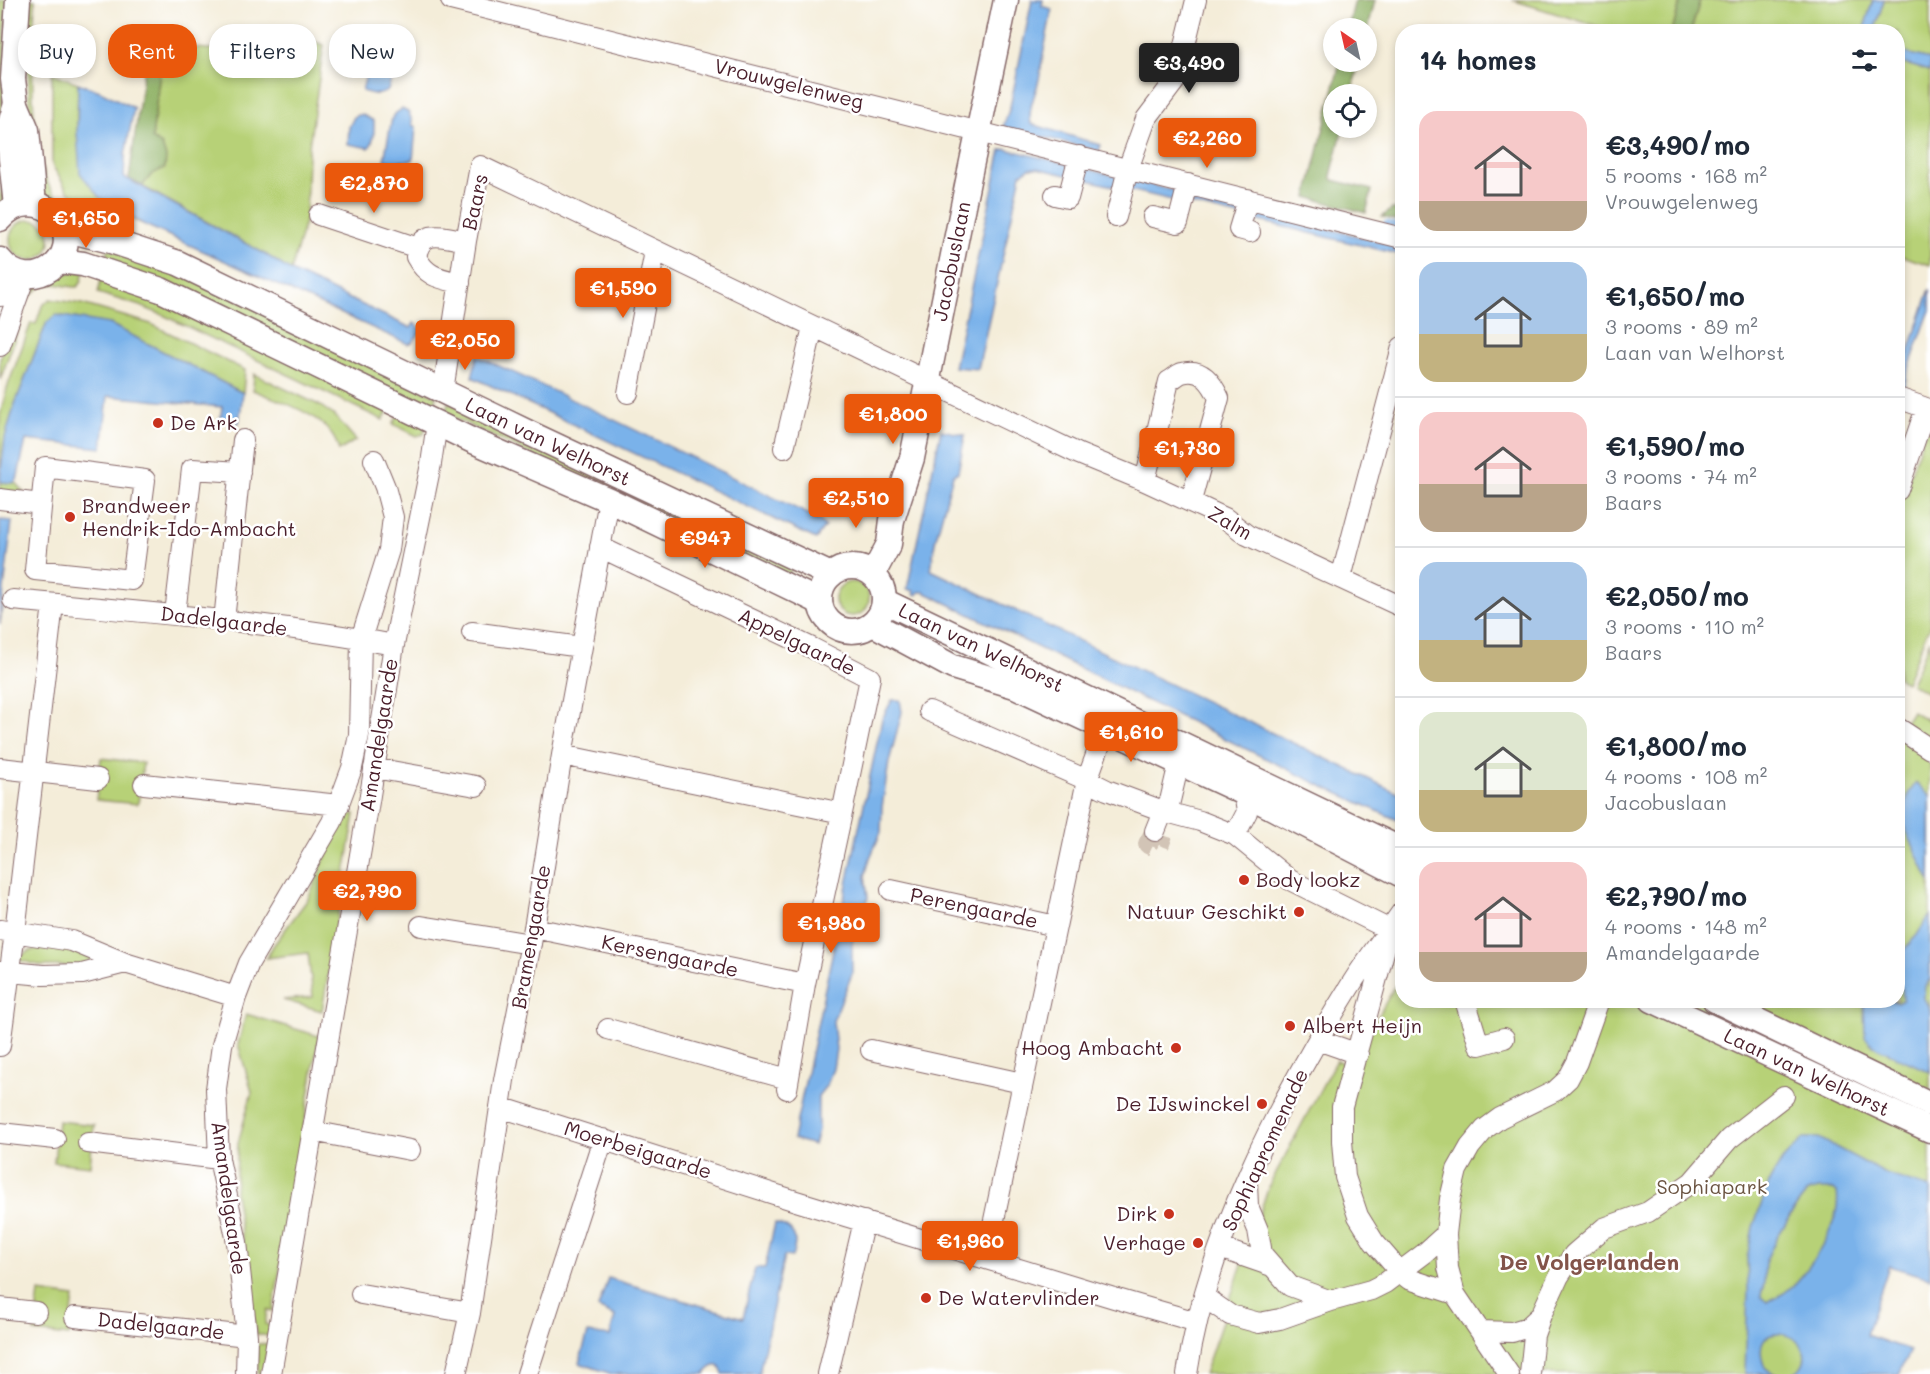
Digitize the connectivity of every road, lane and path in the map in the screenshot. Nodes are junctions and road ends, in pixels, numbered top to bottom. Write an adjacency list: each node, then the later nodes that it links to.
1 (18, 0): 10 (main road)
2 (451, 0): 5 (street, Vrouwgelenweg)
3 (1006, 0): 5 (main road, Jacobuslaan)
4 (1196, 0): 7 (street)
5 (979, 132): 6 (street, Vrouwgelenweg); 26 (main road, Jacobuslaan)
6 (1076, 166): 7 (street, Vrouwgelenweg); 9 (street)
7 (1125, 179): 8 (street, Vrouwgelenweg); 12 (street)
8 (1186, 194): 13 (street); 15 (street, Vrouwgelenweg)
9 (1055, 195)
10 (17, 210): 14 (main road)
11 (319, 215): 17 (street)
12 (1116, 217)
13 (1153, 217)
14 (64, 230): 19 (main road); 27 (main road, Laan van Welhorst)
15 (1395, 237)
16 (466, 241): 17 (street); 18 (street, Baars); 21 (street, Baars)
17 (418, 248): 21 (street)
18 (655, 251): 23 (street, Baars); 28 (street)
19 (59, 261): 20 (main road); 30 (main road, Laan van Welhorst)
20 (10, 267): 22 (street); 24 (street)
21 (460, 283): 27 (street, Baars)
22 (0, 296)
23 (813, 327): 26 (street, Baars); 32 (street)
24 (0, 346)
25 (1395, 374): 46 (street)
26 (927, 380): 36 (street, Zalm); 44 (main road, Jacobuslaan)
27 (443, 391): 45 (main road, Laan van Welhorst)
28 (628, 393)
29 (1905, 400): 34 (street)
30 (437, 423): 38 (main road, Laan van Welhorst); 42 (street, Amandelgaarde)
31 (243, 440): 35 (street)
32 (783, 448)
33 (374, 460): 41 (street, Amandelgaarde)
34 (1905, 470)
35 (240, 472): 52 (street); 53 (street)
36 (1145, 481): 39 (street, Zalm); 39 (street)
37 (0, 499): 40 (street)
38 (609, 500): 43 (street, Bramengaarde); 48 (main road, Laan van Welhorst)
39 (1191, 501): 46 (street, Zalm)
40 (41, 504): 40 (street)
41 (393, 517): 42 (street); 56 (street, Amandelgaarde)
42 (419, 523): 57 (street, Amandelgaarde)
43 (600, 547): 58 (street, Bramengaarde); 75 (street, Appelgaarde)
44 (864, 571): 45 (main road); 49 (main road)
45 (831, 575): 48 (main road)
46 (1341, 578): 51 (street, Zalm)
47 (14, 600): 50 (street, Dadelgaarde)
48 (820, 602): 54 (main road)
49 (884, 602): 54 (main road); 78 (main road, Laan van Welhorst)
50 (53, 604): 52 (street, Dadelgaarde); 67 (street)
51 (1395, 604)
52 (176, 614): 53 (street, Dadelgaarde)
53 (224, 621): 56 (street, Dadelgaarde)
54 (873, 624): 60 (main road, Laan van Welhorst)
55 (472, 632): 58 (street)
56 (361, 639): 57 (street, Dadelgaarde); 73 (street, Amandelgaarde)
57 (394, 645): 66 (street, Amandelgaarde)
58 (581, 647): 63 (street, Bramengaarde)
59 (929, 711): 69 (street)
60 (1106, 728): 64 (main road, Laan van Welhorst); 69 (street, Perengaarde)
61 (1905, 732): 62 (street)
62 (1930, 748)
63 (562, 755): 75 (street); 86 (street, Bramengaarde)
64 (1185, 766): 72 (main road, Laan van Welhorst); 74 (street)
65 (0, 768): 67 (street)
66 (374, 768): 71 (street); 106 (street, Amandelgaarde)
67 (33, 771): 68 (street); 85 (street)
68 (98, 779)
69 (1087, 780): 74 (street); 83 (street, Perengaarde)
70 (144, 784): 73 (street)
71 (476, 786)
72 (1253, 804): 77 (street); 79 (main road, Laan van Welhorst)
73 (339, 805): 90 (street, Amandelgaarde)
74 (1167, 812): 76 (street); 77 (street)
75 (842, 813): 89 (street)
76 (1159, 833)
77 (1235, 835): 84 (street)
78 (1395, 847)
79 (1395, 872)
80 (891, 890): 83 (street, Perengaarde)
81 (1395, 922): 84 (street, Sophiapromenade)
82 (421, 926): 86 (street, Kersengaarde)
83 (1056, 926): 101 (street, Perengaarde)
84 (1390, 930): 97 (street, Sophiapromenade); 100 (street)
85 (8, 931): 87 (street); 88 (street)
86 (532, 936): 89 (street, Kersengaarde); 104 (street, Bramengaarde)
87 (125, 963): 88 (street); 90 (street)
88 (4, 972): 98 (street)
89 (805, 984): 95 (street)
90 (236, 997): 112 (street, Amandelgaarde)
91 (1467, 1008): 96 (street)
92 (1596, 1008): 115 (street)
93 (1669, 1008): 105 (main road, Laan van Welhorst)
94 (1732, 1008): 103 (main road, Laan van Welhorst)
95 (608, 1029)
96 (1504, 1038)
97 (1318, 1040): 100 (street); 113 (street, Sophiapromenade)
98 (0, 1046)
99 (871, 1050): 101 (street)
100 (1358, 1054): 119 (street)
101 (1022, 1083): 117 (street, Perengaarde)
102 (1784, 1096): 127 (street)
103 (1930, 1104)
104 (500, 1107): 109 (street, Moerbeigaarde); 126 (street, Bramengaarde)
105 (1930, 1130)
106 (312, 1131): 111 (street); 133 (street, Amandelgaarde)
107 (0, 1133): 108 (street)
108 (55, 1138)
109 (603, 1139): 114 (street, Moerbeigaarde); 135 (street)
110 (88, 1143): 112 (street)
111 (411, 1150)
112 (219, 1159): 131 (street, Amandelgaarde)
113 (1246, 1180): 116 (street, Sophiapromenade); 118 (street)
114 (864, 1221): 117 (street, Moerbeigaarde); 136 (street)
115 (1446, 1233): 119 (street); 121 (street)
116 (1220, 1248): 118 (street); 122 (street, Sophiapromenade)
117 (986, 1258): 129 (street, Moerbeigaarde)
118 (1272, 1266): 123 (street)
119 (1400, 1272): 121 (street); 123 (street)
120 (361, 1294): 126 (street)
121 (1455, 1294): 130 (street)
122 (1204, 1297): 123 (street); 129 (street, Sophiapromenade)
123 (1331, 1301)
124 (0, 1308): 125 (street)
125 (36, 1312)
126 (470, 1313): 134 (street, Bramengaarde)
127 (1541, 1315): 130 (street); 139 (street)
128 (75, 1317): 131 (street, Dadelgaarde)
129 (1197, 1322): 137 (street, Sophiapromenade)
130 (1480, 1331): 138 (street)
131 (247, 1336): 132 (street, Amandelgaarde)
132 (246, 1374)
133 (271, 1374)
134 (456, 1374)
135 (527, 1374)
136 (828, 1374)
137 (1187, 1374)
138 (1509, 1374)
139 (1530, 1374)

